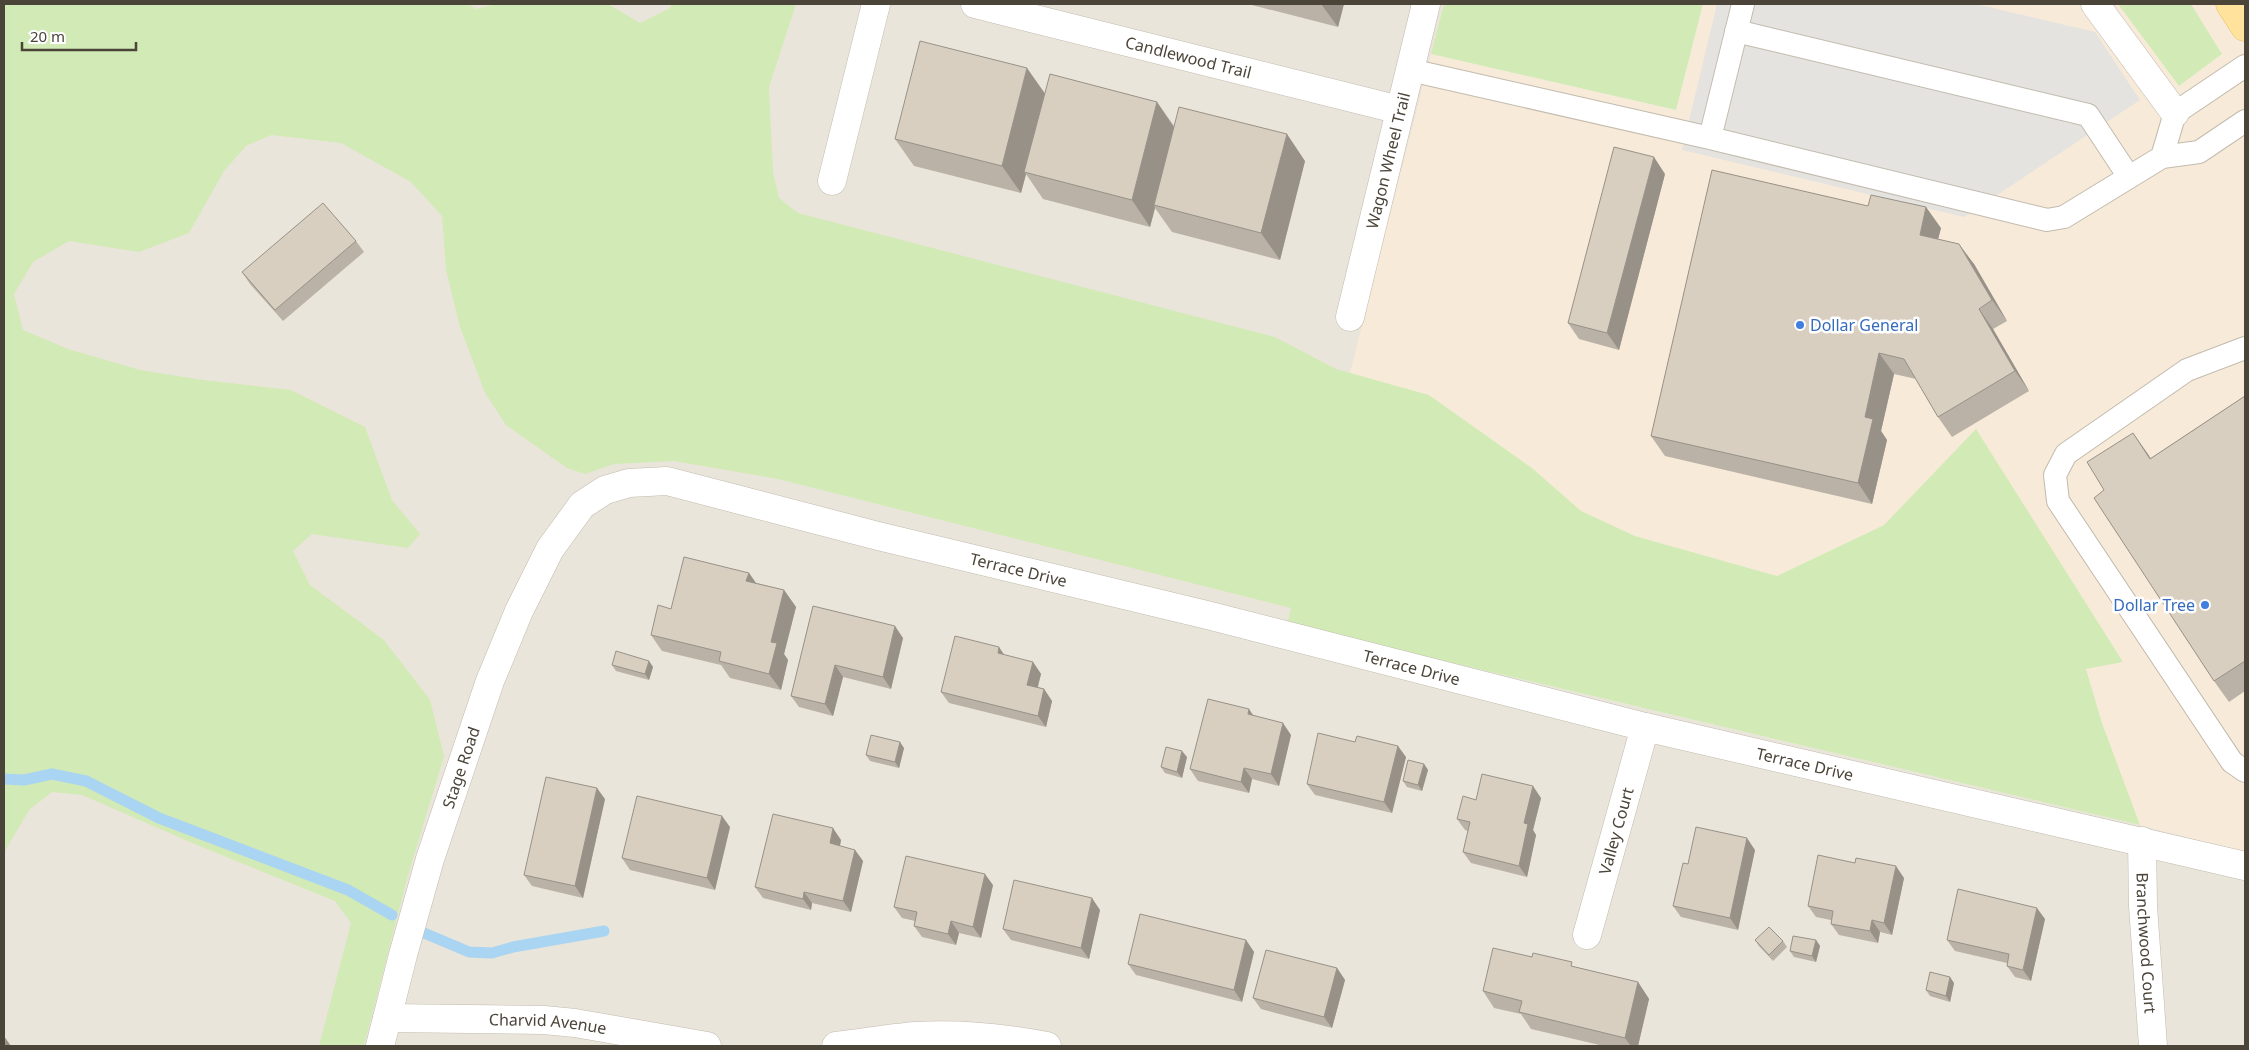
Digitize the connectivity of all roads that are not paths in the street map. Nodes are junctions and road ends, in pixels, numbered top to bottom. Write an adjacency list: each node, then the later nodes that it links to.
1 (876, 4): 17 (street)
2 (975, 4): 11 (street, Candlewood Trail)
3 (1426, 4): 10 (street, Wagon Wheel Trail)
4 (1743, 4): 8 (lane)
5 (2230, 4): 7 (main road)
6 (2092, 5): 12 (street)
7 (2245, 27)
8 (1736, 31): 14 (lane); 16 (lane)
9 (2245, 66): 12 (lane)
10 (1410, 70): 11 (street, Wagon Wheel Trail); 14 (lane)
11 (1400, 110): 18 (street, Wagon Wheel Trail)
12 (2174, 113): 15 (lane)
13 (2245, 121): 15 (lane)
14 (1710, 138): 16 (lane)
15 (2162, 158): 16 (lane)
16 (2129, 177)
17 (832, 181)
18 (1350, 317)
19 (2245, 348): 22 (lane)
20 (582, 506): 21 (street, Terrace Drive); 26 (street, Stage Road)
21 (1644, 726): 23 (street, Terrace Drive); 25 (street, Valley Court)
22 (2245, 771)
23 (2142, 841): 24 (street, Terrace Drive); 31 (street, Branchwood Court)
24 (2245, 866)
25 (1587, 935)
26 (388, 1018): 27 (street, Stage Road); 28 (street, Charvid Avenue)
27 (380, 1046)
28 (707, 1046)
29 (836, 1046): 30 (street)
30 (1047, 1046)
31 (2153, 1046)

